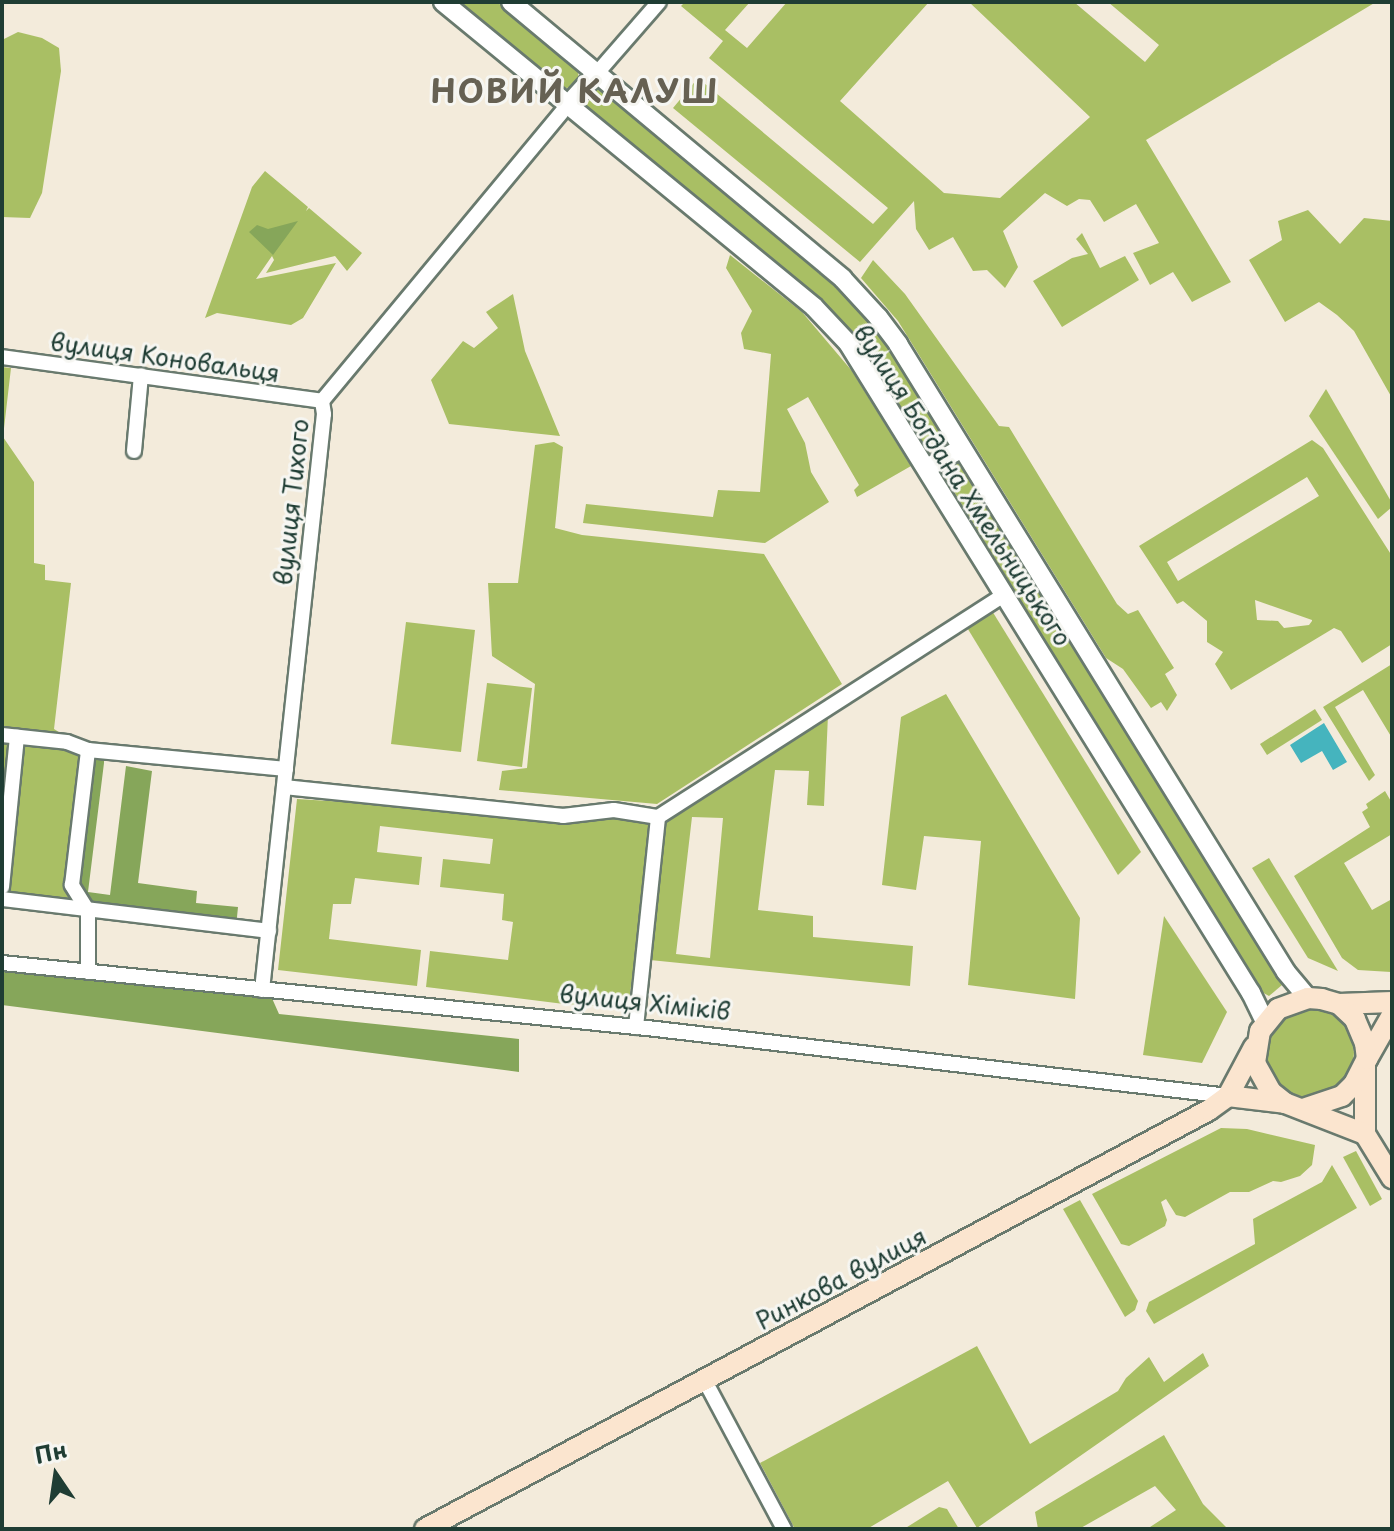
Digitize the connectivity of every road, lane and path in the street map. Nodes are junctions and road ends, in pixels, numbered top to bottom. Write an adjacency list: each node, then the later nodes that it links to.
1 (443, 2): 5 (street, вулиця Богдана Хмельницького)
2 (511, 2): 4 (street, вулиця Богдана Хмельницького)
3 (659, 2): 4 (street)
4 (597, 73): 5 (street); 9 (street, вулиця Богдана Хмельницького)
5 (568, 105): 8 (street, вулиця Тихого); 11 (street, вулиця Богдана Хмельницького)
6 (2, 357): 7 (street, вулиця Коновальця)
7 (141, 375): 8 (street, вулиця Коновальця); 10 (street)
8 (322, 401): 15 (street, вулиця Тихого)
9 (962, 448): 11 (street); 25 (street, вулиця Богдана Хмельницького)
10 (134, 451)
11 (927, 468): 12 (street, вулиця Богдана Хмельницького)
12 (1006, 594): 17 (street); 29 (street, вулиця Богдана Хмельницького)
13 (10, 736): 14 (street); 18 (street)
14 (88, 750): 15 (street); 20 (street)
15 (286, 769): 16 (street, вулиця Тихого)
16 (284, 787): 17 (street); 21 (street, вулиця Тихого)
17 (658, 817): 30 (street)
18 (2, 887)
19 (2, 899): 20 (street)
20 (88, 911): 21 (street); 23 (street)
21 (269, 931): 24 (street, вулиця Тихого)
22 (2, 963): 23 (street, вулиця Хіміків)
23 (88, 972): 24 (street, вулиця Хіміків)
24 (262, 990): 30 (street, вулиця Хіміків)
25 (1308, 998): 27 (main road); 29 (main road)
26 (1392, 1002): 27 (main road)
27 (1339, 1004): 32 (main road)
28 (1392, 1015): 32 (main road)
29 (1265, 1022): 31 (main road)
30 (636, 1027): 33 (street, вулиця Хіміків)
31 (1254, 1047): 33 (main road); 34 (main road)
32 (1366, 1063): 34 (main road); 35 (main road)
33 (1228, 1096): 34 (main road); 37 (main road, Ринкова вулиця)
34 (1294, 1106): 35 (main road)
35 (1365, 1134): 36 (main road)
36 (1392, 1178)
37 (705, 1381): 38 (main road, Ринкова вулиця); 39 (street)
38 (425, 1529)
39 (784, 1529)

